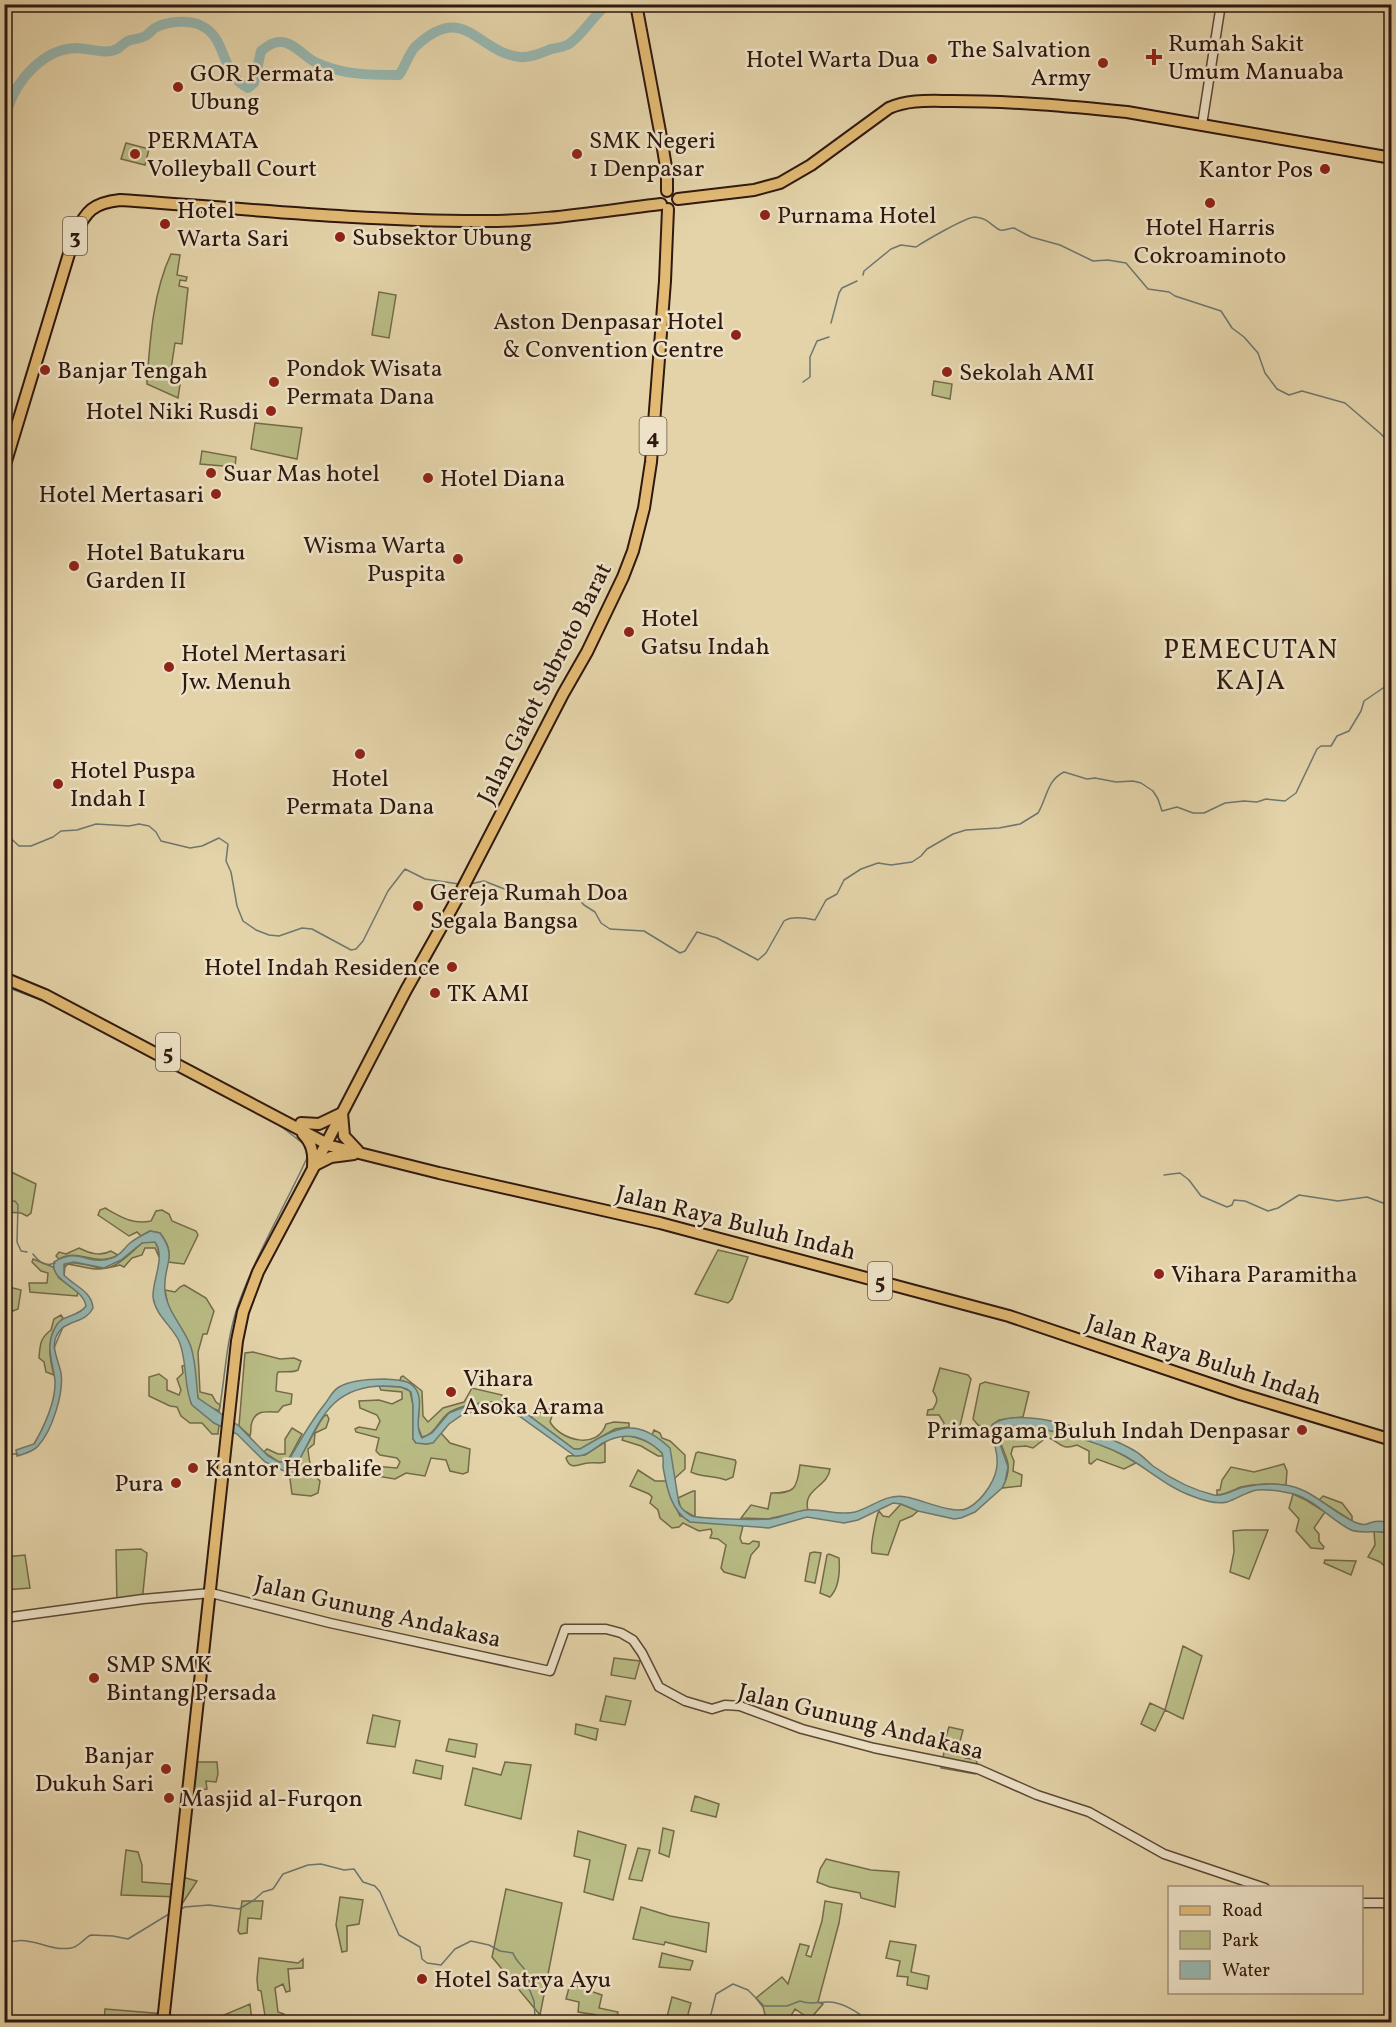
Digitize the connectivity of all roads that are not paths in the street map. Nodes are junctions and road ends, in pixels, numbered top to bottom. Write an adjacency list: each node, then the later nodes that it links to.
1 (1221, 4): 3 (street)
2 (636, 5): 5 (main road)
3 (1202, 125): 4 (main road); 6 (main road)
4 (1392, 158)
5 (667, 191): 6 (main road); 7 (main road)
6 (678, 199): 7 (main road)
7 (664, 207): 8 (main road, 3); 11 (main road, Jalan Gatot Subroto Barat / 4)
8 (4, 468)
9 (4, 971): 12 (main road, 5)
10 (4, 978): 12 (main road, 5)
11 (342, 1113): 12 (main road); 13 (main road, Jalan Gatot Subroto Barat / 4); 14 (main road)
12 (299, 1125): 13 (main road, 5); 15 (main road)
13 (328, 1141): 14 (main road, Jalan Raya Buluh Indah / 5); 15 (main road, Jalan Gatot Subroto Barat)
14 (360, 1154): 15 (main road); 16 (main road, Jalan Raya Buluh Indah / 5)
15 (313, 1166): 17 (main road, Jalan Gatot Subroto Barat)
16 (1392, 1440)
17 (211, 1593): 18 (street); 19 (street, Jalan Gunung Andakasa); 22 (main road, Jalan Gatot Subroto Barat)
18 (4, 1618)
19 (1262, 1886)
20 (1363, 1903): 21 (street)
21 (1392, 1905)
22 (163, 2022)

